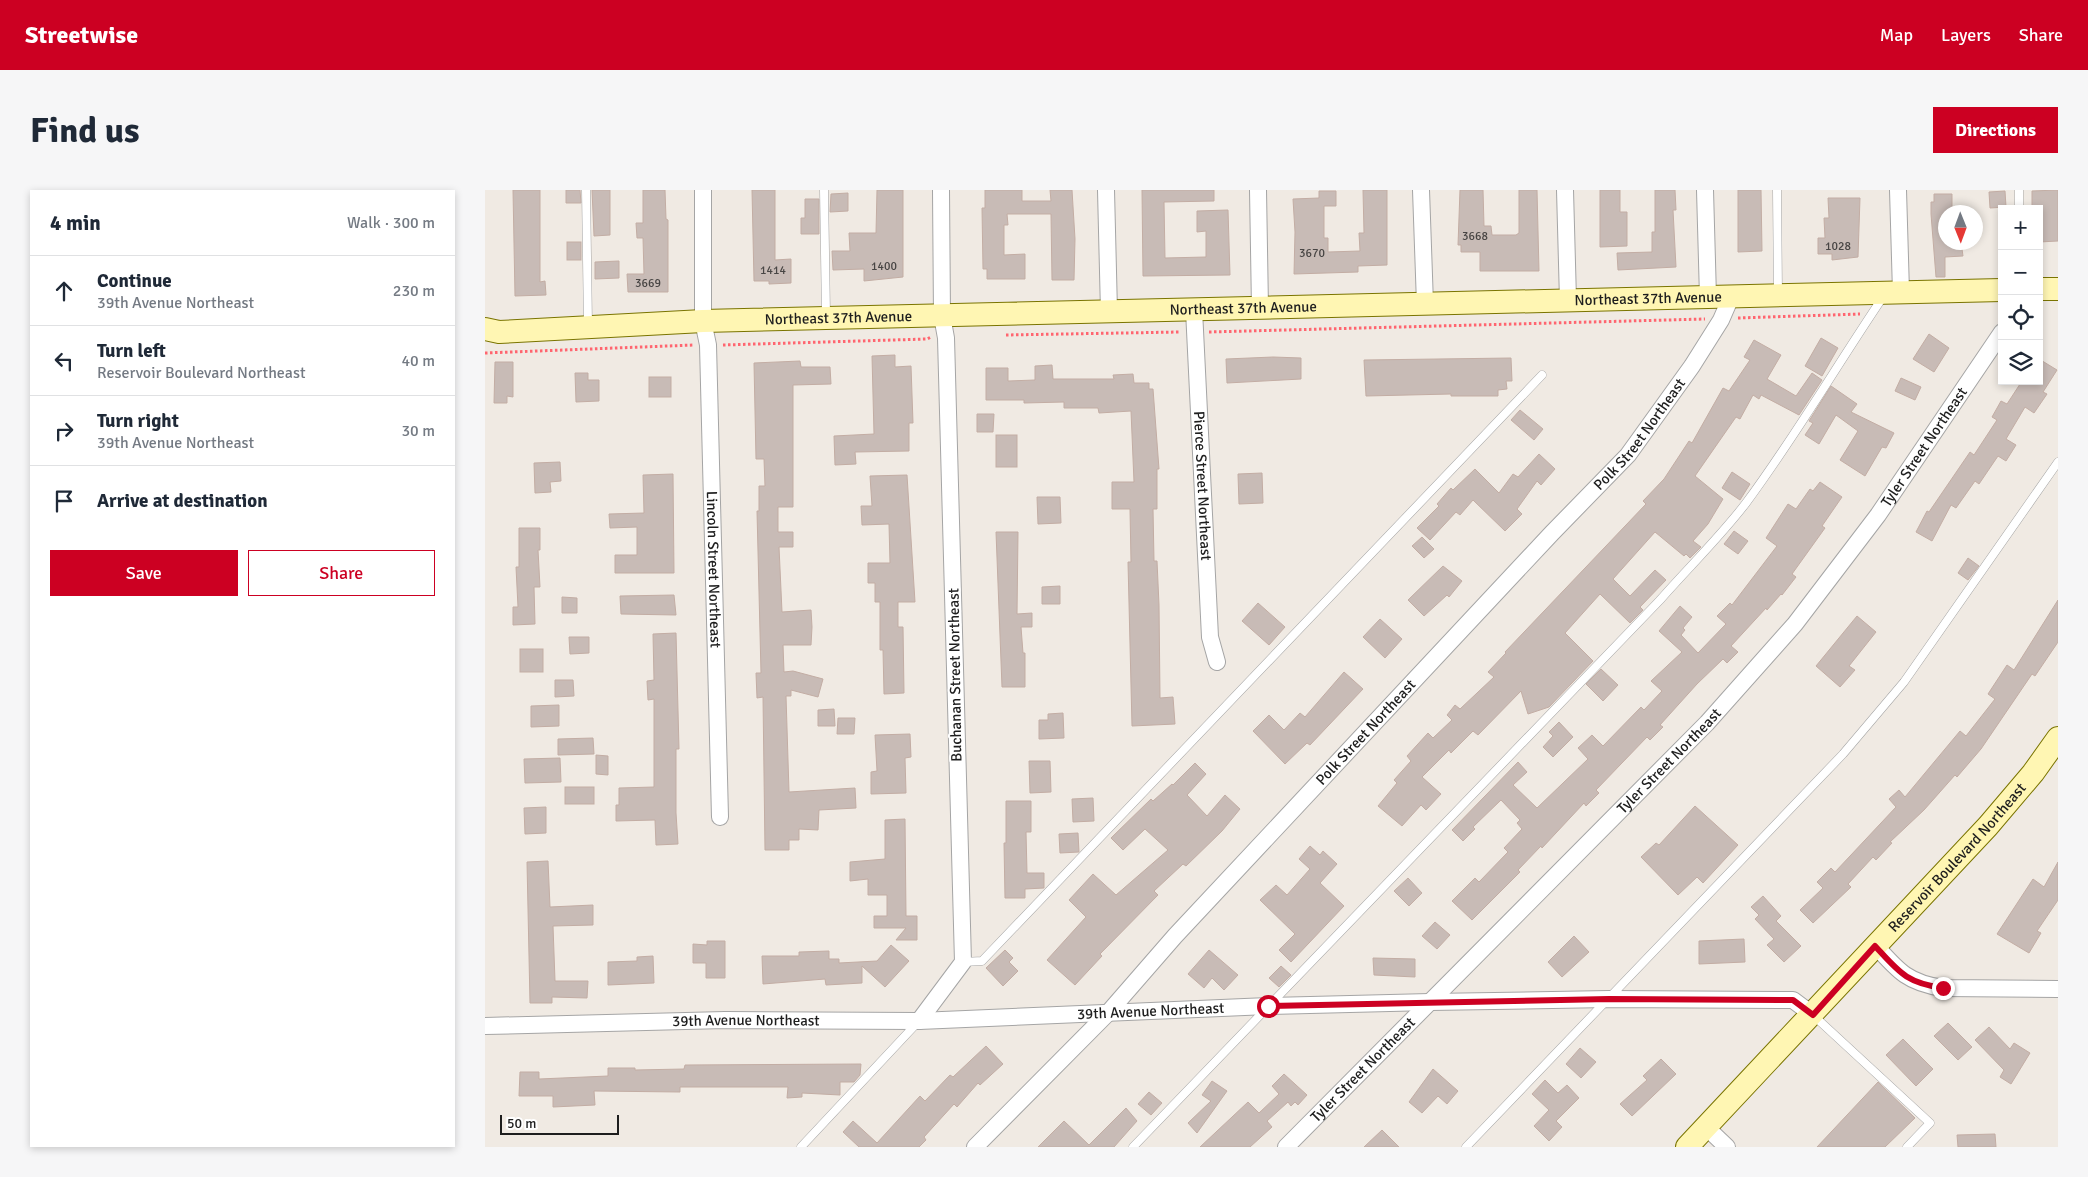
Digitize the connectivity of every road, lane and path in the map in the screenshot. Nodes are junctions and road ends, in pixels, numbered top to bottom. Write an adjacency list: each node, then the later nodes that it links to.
1 (586, 190): 29 (lane)
2 (703, 190): 27 (street, Lincoln Street Northeast)
3 (824, 190): 26 (lane)
4 (941, 190): 28 (street, Buchanan Street Northeast)
5 (1106, 190): 25 (street)
6 (1258, 190): 22 (street)
7 (1421, 190): 21 (street)
8 (1565, 190): 20 (street)
9 (1705, 190): 23 (street)
10 (1777, 190): 18 (lane)
11 (1899, 190): 17 (street)
12 (2019, 190): 13 (lane)
13 (2019, 205)
14 (2043, 289): 15 (street)
15 (2058, 289)
16 (1998, 290): 17 (street, Northeast 37th Avenue)
17 (1893, 293): 18 (street, Northeast 37th Avenue); 48 (lane)
18 (1777, 296): 19 (street, Northeast 37th Avenue)
19 (1731, 297): 23 (street, Northeast 37th Avenue); 49 (street, Polk Street Northeast)
20 (1568, 300): 21 (street, Northeast 37th Avenue); 23 (street, Northeast 37th Avenue)
21 (1425, 304): 22 (street, Northeast 37th Avenue)
22 (1260, 308): 24 (street, Northeast 37th Avenue)
23 (1707, 308): 31 (path)
24 (1194, 310): 25 (street, Northeast 37th Avenue); 40 (street, Pierce Street Northeast)
25 (1109, 312): 28 (street, Northeast 37th Avenue)
26 (826, 318): 27 (street, Northeast 37th Avenue); 28 (street, Northeast 37th Avenue)
27 (703, 322): 29 (street, Northeast 37th Avenue); 42 (street, Lincoln Street Northeast)
28 (938, 325): 36 (path); 44 (street, Buchanan Street Northeast)
29 (588, 327): 30 (street, Northeast 37th Avenue)
30 (485, 329)
31 (1217, 331)
32 (1187, 332): 33 (path)
33 (1003, 334)
34 (1998, 338): 47 (street, Tyler Street Northeast)
35 (697, 345): 37 (path)
36 (728, 345)
37 (485, 353)
38 (1541, 375): 44 (lane)
39 (2058, 462): 46 (lane)
40 (1217, 662)
41 (2058, 738): 43 (street, Reservoir Boulevard Northeast)
42 (720, 817)
43 (1875, 946): 45 (street); 50 (street, Reservoir Boulevard Northeast)
44 (963, 962): 51 (street)
45 (2058, 989)
46 (1609, 999): 47 (street, 39th Avenue Northeast); 50 (street, 39th Avenue Northeast); 58 (lane)
47 (1430, 1002): 48 (street, 39th Avenue Northeast); 57 (street, Tyler Street Northeast)
48 (1268, 1006): 49 (street, 39th Avenue Northeast); 56 (lane)
49 (1108, 1013): 51 (street, 39th Avenue Northeast); 55 (street, Polk Street Northeast)
50 (1813, 1015): 53 (street, Reservoir Boulevard Northeast); 61 (lane)
51 (919, 1021): 52 (street, 39th Avenue Northeast); 54 (lane)
52 (485, 1026)
53 (1705, 1127): 59 (street, Reservoir Boulevard Northeast); 60 (street)
54 (801, 1147)
55 (975, 1147)
56 (1133, 1147)
57 (1286, 1147)
58 (1466, 1147)
59 (1687, 1147)
60 (1727, 1147)
61 (1907, 1147)

